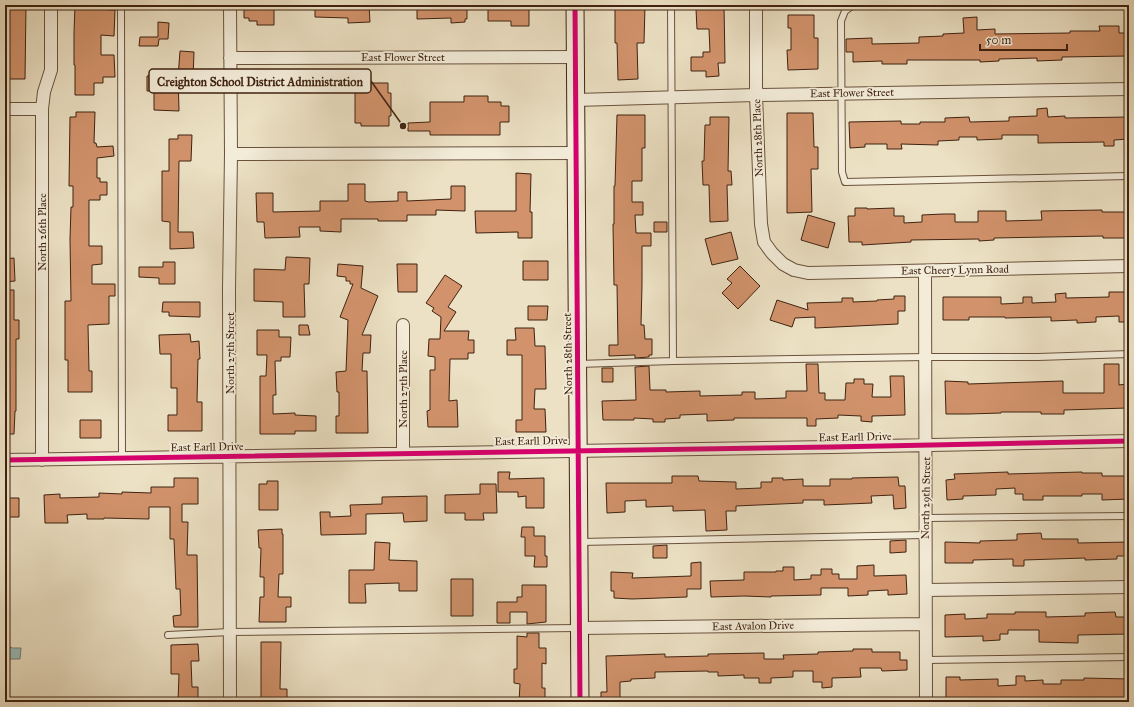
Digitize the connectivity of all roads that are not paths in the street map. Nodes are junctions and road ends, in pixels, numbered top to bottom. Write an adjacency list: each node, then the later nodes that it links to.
1 (51, 5): 16 (street, North 26th Place)
2 (121, 5): 33 (lane)
3 (230, 5): 9 (street, North 27th Street)
4 (575, 5): 8 (street, North 28th Street)
5 (671, 5): 13 (lane)
6 (756, 5): 12 (street, North 28th Place)
7 (853, 5): 11 (lane)
8 (576, 57): 9 (street, East Flower Street); 14 (street, North 28th Street)
9 (230, 58): 18 (street, North 27th Street)
10 (1129, 89): 11 (street, East Flower Street)
11 (841, 94): 12 (street, East Flower Street); 19 (lane)
12 (756, 95): 13 (street, East Flower Street); 20 (street, North 28th Place)
13 (672, 97): 14 (street, East Flower Street); 26 (lane)
14 (575, 100): 17 (street, North 28th Street)
15 (5, 109): 16 (street)
16 (42, 109): 35 (street, North 26th Place)
17 (576, 153): 18 (street); 27 (street, North 28th Street)
18 (231, 154): 32 (street, North 27th Street)
19 (1129, 176)
20 (783, 264): 22 (street, East Cheery Lynn Road)
21 (1129, 266): 22 (street, East Cheery Lynn Road)
22 (925, 271): 25 (street, North 29th Street)
23 (402, 326): 31 (street, North 27th Place)
24 (1129, 354): 25 (lane)
25 (926, 357): 26 (lane); 29 (street, North 29th Street)
26 (673, 361): 27 (lane)
27 (578, 364): 30 (street, North 28th Street)
28 (1129, 441): 29 (street, East Earll Drive)
29 (927, 445): 30 (street, East Earll Drive); 37 (street, North 29th Street)
30 (579, 451): 31 (street, East Earll Drive); 39 (street, North 28th Street)
31 (403, 453): 32 (street, East Earll Drive)
32 (230, 456): 33 (street, East Earll Drive); 44 (street, North 27th Street)
33 (122, 458): 35 (street, East Earll Drive)
34 (5, 460): 35 (street, East Earll Drive)
35 (42, 460)
36 (1129, 516): 37 (lane)
37 (926, 518): 38 (street, North 29th Street)
38 (925, 535): 39 (lane); 41 (street, North 29th Street)
39 (580, 542): 43 (street, North 28th Street)
40 (1129, 587): 41 (street)
41 (926, 590): 42 (street, North 29th Street)
42 (926, 624): 43 (street, East Avalon Drive); 47 (street, North 29th Street)
43 (580, 628): 44 (lane); 49 (street, North 28th Street)
44 (230, 632): 45 (lane); 48 (street, North 27th Street)
45 (168, 635)
46 (1129, 657): 47 (lane)
47 (926, 660): 50 (street, North 29th Street)
48 (230, 702)
49 (580, 702)
50 (926, 702)

